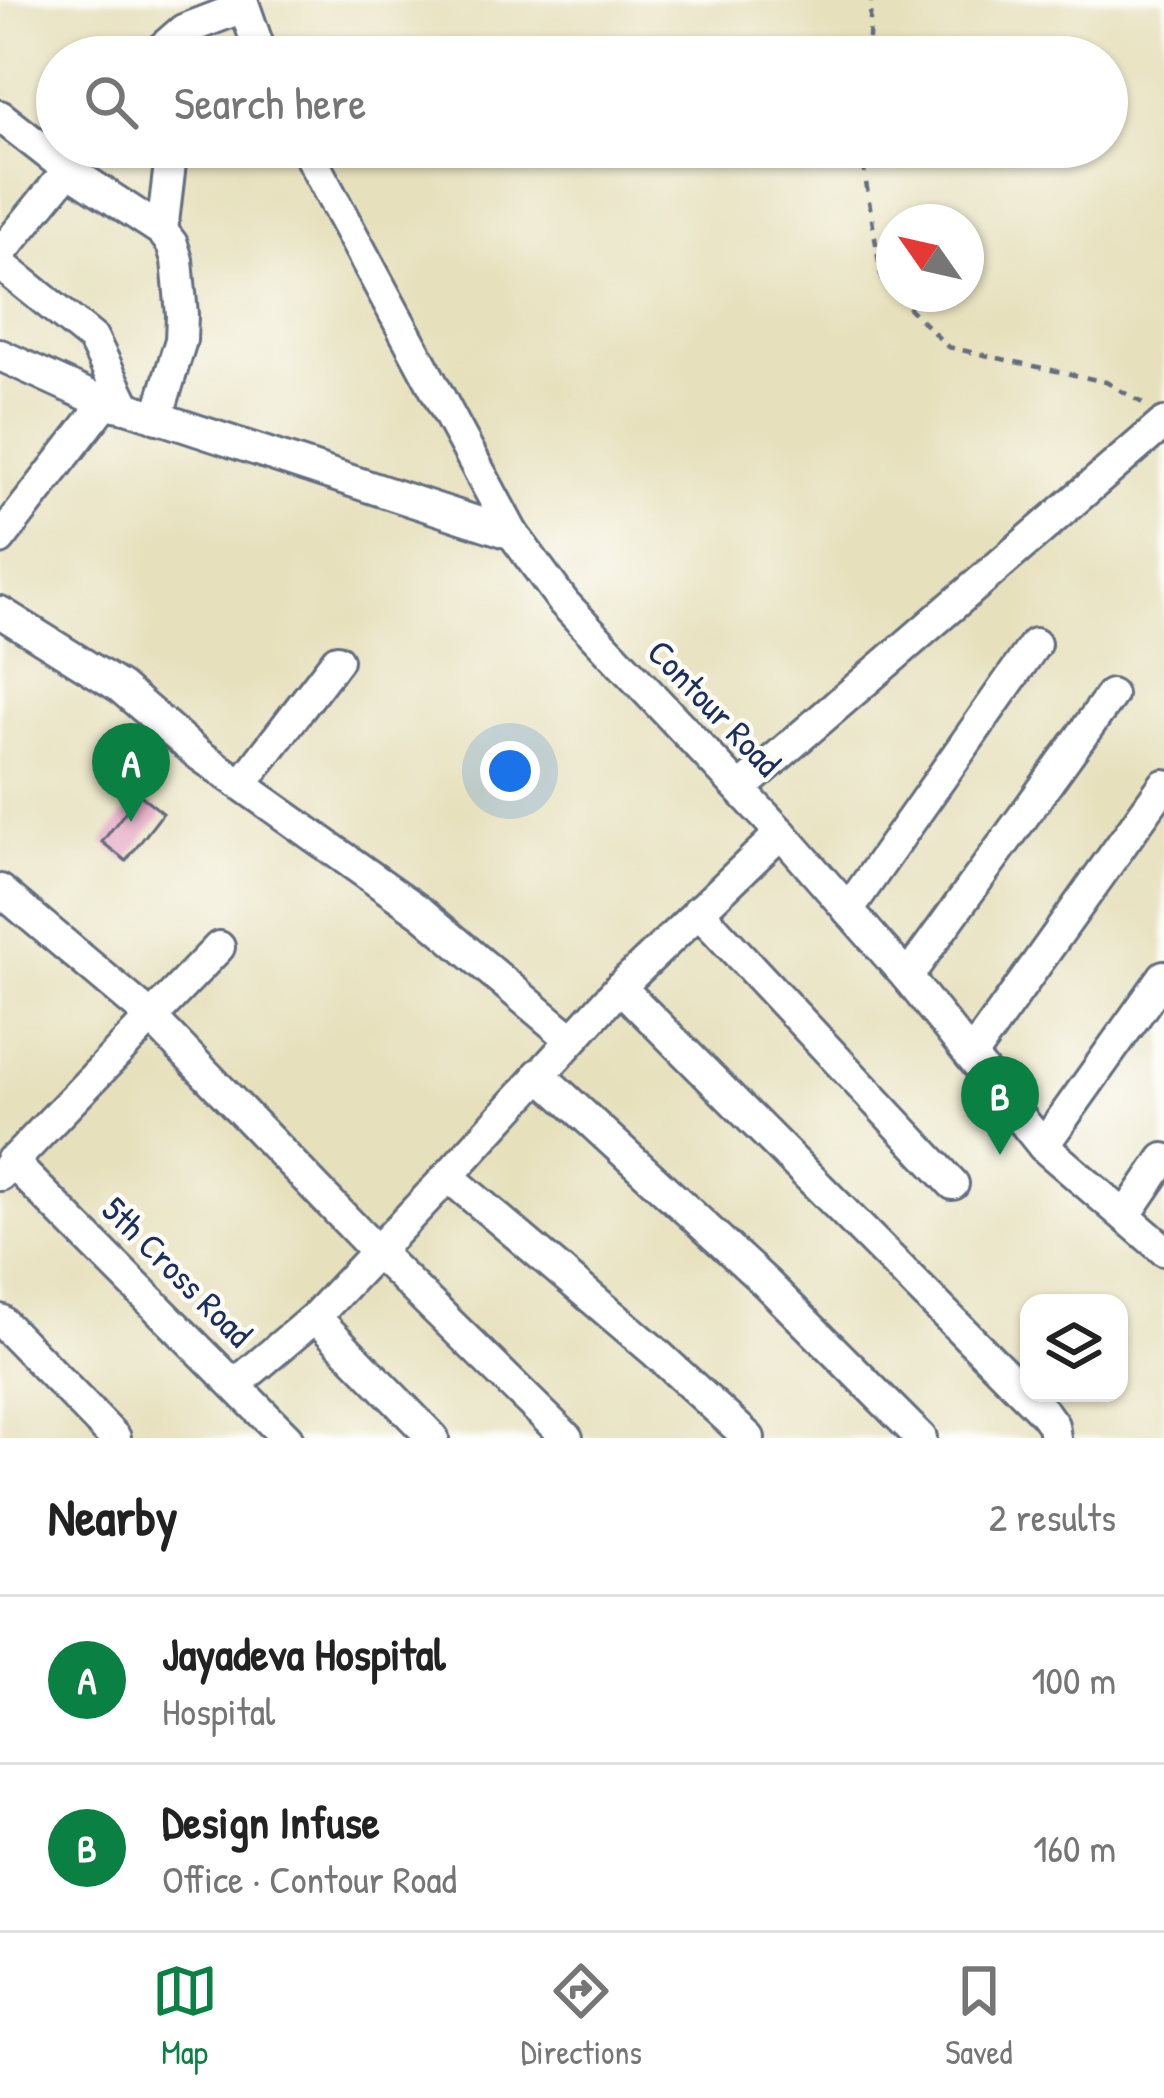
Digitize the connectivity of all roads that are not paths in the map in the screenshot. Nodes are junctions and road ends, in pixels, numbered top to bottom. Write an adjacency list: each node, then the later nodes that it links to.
1 (243, 3): 2 (street); 3 (street)
2 (176, 36)
3 (255, 36)
4 (0, 116): 5 (street)
5 (36, 136)
6 (71, 168): 11 (street)
7 (88, 168): 10 (street)
8 (170, 168): 10 (street)
9 (315, 168): 17 (street, Contour Road)
10 (162, 231): 16 (street)
11 (0, 254)
12 (0, 264): 14 (street)
13 (0, 355): 14 (street)
14 (116, 405): 16 (street); 18 (street)
15 (1154, 414): 25 (street)
16 (157, 418): 17 (street)
17 (513, 534): 25 (street, Contour Road)
18 (0, 539)
19 (0, 612): 23 (street)
20 (1035, 644): 29 (street)
21 (337, 660): 23 (street)
22 (1111, 695): 32 (street)
23 (242, 784): 35 (street)
24 (1164, 785): 36 (street)
25 (740, 789): 26 (street, Contour Road)
26 (781, 833): 28 (street); 29 (street, Contour Road)
27 (0, 890): 34 (street)
28 (698, 910): 33 (street); 42 (street)
29 (848, 910): 32 (street, Contour Road)
30 (219, 946): 34 (street)
31 (1164, 976): 38 (street)
32 (907, 977): 36 (street, Contour Road)
33 (620, 987): 35 (street); 55 (street)
34 (152, 1018): 39 (street); 45 (street)
35 (571, 1039): 37 (street)
36 (971, 1056): 38 (street, Contour Road)
37 (539, 1074): 41 (street); 54 (street)
38 (1043, 1146): 43 (street, Contour Road)
39 (7, 1157): 48 (street, 5th Cross Road)
40 (1164, 1159): 43 (street)
41 (448, 1176): 45 (street); 53 (street)
42 (953, 1184)
43 (1125, 1216): 44 (street, Contour Road)
44 (1164, 1250)
45 (376, 1252): 46 (street); 52 (street)
46 (315, 1317): 48 (street); 51 (street)
47 (0, 1320): 49 (street)
48 (236, 1384): 50 (street, 5th Cross Road)
49 (115, 1438)
50 (287, 1438)
51 (433, 1438)
52 (567, 1438)
53 (749, 1438)
54 (921, 1438)
55 (1055, 1438)

